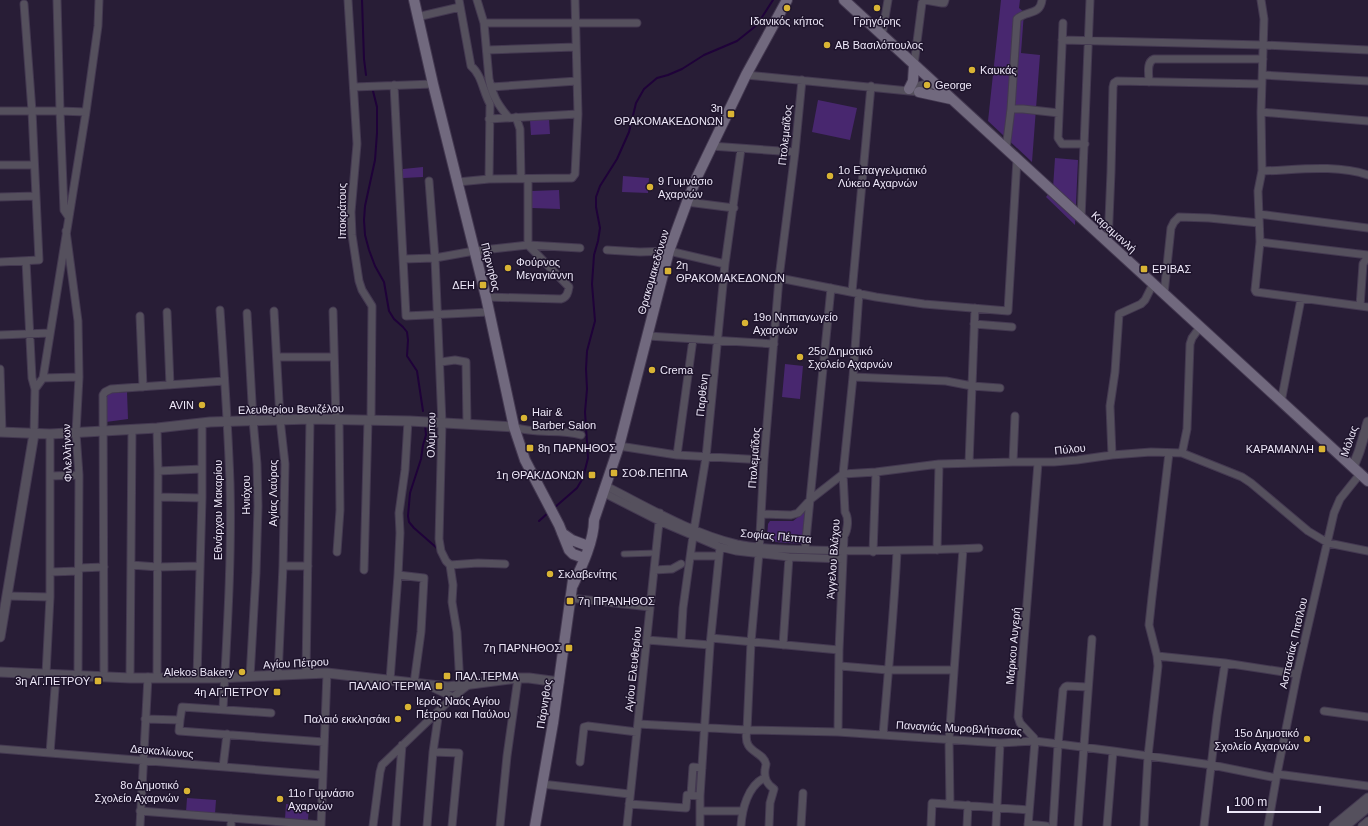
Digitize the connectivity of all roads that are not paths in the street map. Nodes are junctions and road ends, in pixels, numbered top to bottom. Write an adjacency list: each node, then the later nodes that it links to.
1 (58, 0): 47 (street)
2 (99, 0): 50 (street)
3 (348, 0): 41 (street, Ιποκράτους)
4 (414, 0): 16 (main road, Πάρνηθος)
5 (478, 0): 17 (street)
6 (575, 0): 18 (street)
7 (787, 0): 30 (main road, Θρακομακεδόνων)
8 (844, 0): 21 (main road, Καραμανλή)
9 (888, 0): 21 (street)
10 (944, 0): 29 (street)
11 (1042, 0): 46 (street)
12 (1090, 0): 23 (street)
13 (1261, 0): 24 (street)
14 (460, 3): 16 (street); 55 (street)
15 (24, 4): 49 (street)
16 (417, 17): 37 (main road, Πάρνηθος)
17 (484, 23): 18 (street); 26 (street)
18 (576, 23): 19 (street); 25 (street)
19 (638, 23)
20 (1063, 23): 22 (street)
21 (882, 35): 29 (main road, Καραμανλή)
22 (1062, 40): 23 (street); 52 (street)
23 (1089, 42): 24 (street); 57 (street)
24 (1263, 45): 27 (street); 28 (street)
25 (576, 47): 26 (street); 33 (street)
26 (486, 50): 42 (street)
27 (1368, 50)
28 (1263, 59): 31 (street); 36 (street)
29 (914, 65): 35 (main road, Καραμανλή); 43 (main road)
30 (746, 75): 32 (street); 58 (main road, Θρακομακεδόνων)
31 (1262, 75): 34 (street); 38 (street)
32 (802, 80): 40 (street); 61 (street, Πτολεμαΐδος)
33 (577, 81): 42 (street); 53 (street)
34 (1368, 81)
35 (934, 82): 43 (street); 44 (street); 45 (main road, Καραμανλή)
36 (1149, 82): 38 (street); 82 (street)
37 (433, 84): 39 (street); 70 (main road, Πάρνηθος)
38 (1262, 84): 51 (street)
39 (394, 85): 41 (street); 90 (street)
40 (871, 86): 43 (street); 97 (street, Άγγελου Βλάχου)
41 (354, 87): 141 (street, Ιποκράτους)
42 (490, 87): 54 (street)
43 (907, 89): 44 (street)
44 (920, 92): 45 (main road)
45 (952, 100): 60 (main road, Καραμανλή)
46 (1011, 109): 52 (street); 60 (street)
47 (60, 110): 49 (street); 50 (street); 76 (street)
48 (0, 111): 49 (street)
49 (32, 111): 63 (street)
50 (86, 112): 76 (street)
51 (1260, 112): 56 (street); 65 (street)
52 (1059, 113): 57 (street)
53 (578, 114): 54 (street); 68 (street)
54 (512, 118): 55 (street); 68 (street)
55 (489, 119): 67 (street)
56 (1368, 121)
57 (1085, 144): 77 (street)
58 (711, 146): 59 (street); 73 (main road, Θρακομακεδόνων)
59 (741, 149): 61 (street); 74 (street, Παρθένη)
60 (1006, 150): 62 (main road, Καραμανλή)
61 (795, 152): 94 (street, Πτολεμαΐδος)
62 (1017, 159): 77 (main road, Καραμανλή); 103 (street)
63 (34, 164): 64 (street); 71 (street)
64 (0, 165)
65 (1262, 171): 66 (street); 75 (street)
66 (1368, 175)
67 (489, 179): 68 (street); 70 (street)
68 (524, 179): 83 (street)
69 (430, 181): 89 (street, Ολύμπου)
70 (458, 182): 86 (main road, Πάρνηθος)
71 (36, 196): 72 (street); 91 (street)
72 (0, 197)
73 (687, 202): 74 (street); 87 (main road, Θρακομακεδόνων)
74 (734, 208): 93 (street, Παρθένη)
75 (1259, 214): 78 (street); 79 (street)
76 (68, 216): 80 (street)
77 (1081, 219): 82 (main road, Καραμανλή)
78 (1259, 223): 81 (street); 98 (street)
79 (1368, 228)
80 (66, 231): 116 (street); 126 (street, Φιλελλήνων)
81 (1260, 242): 88 (street); 100 (street)
82 (1108, 243): 95 (main road, Καραμανλή)
83 (528, 246): 84 (street); 86 (street); 99 (street)
84 (580, 248)
85 (607, 250): 87 (street)
86 (474, 251): 89 (street); 99 (main road, Πάρνηθος)
87 (669, 251): 93 (street); 118 (main road, Θρακομακεδόνων)
88 (1368, 256): 101 (street)
89 (435, 258): 90 (street); 110 (street, Ολύμπου)
90 (404, 259): 110 (street)
91 (26, 261): 92 (street); 115 (street)
92 (0, 262)
93 (725, 264): 120 (street, Παρθένη)
94 (779, 278): 96 (street); 121 (street, Πτολεμαΐδος)
95 (1153, 284): 98 (main road, Καραμανλή); 162 (street)
96 (832, 288): 97 (street); 180 (street)
97 (856, 293): 103 (street); 127 (street, Άγγελου Βλάχου)
98 (1164, 294): 114 (main road, Καραμανλή)
99 (486, 297): 108 (main road, Πάρνηθος)
100 (1301, 299): 101 (street); 135 (street)
101 (1360, 306): 102 (street)
102 (1368, 307)
103 (975, 308): 112 (street)
104 (220, 310): 129 (street, Εθνάρχου Μακαρίου)
105 (274, 311): 122 (street, Αγίας Λαύρας)
106 (333, 311): 123 (street)
107 (167, 312): 130 (street)
108 (489, 312): 110 (street); 148 (main road, Πάρνηθος)
109 (247, 313): 140 (street, Ηνιόχου)
110 (438, 314): 124 (street, Ολύμπου)
111 (140, 316): 132 (street)
112 (974, 324): 113 (street); 131 (street)
113 (1012, 327)
114 (1200, 327): 135 (main road, Καραμανλή); 159 (street)
115 (30, 333): 116 (street); 117 (street); 134 (street)
116 (50, 333): 128 (street)
117 (0, 335)
118 (648, 336): 119 (street); 158 (main road, Θρακομακεδόνων)
119 (693, 339): 120 (street); 161 (street)
120 (718, 341): 121 (street); 163 (street, Παρθένη)
121 (774, 344): 164 (street, Πτολεμαΐδος)
122 (276, 357): 123 (street); 137 (street, Αγίας Λαύρας)
123 (334, 357): 139 (street)
124 (441, 362): 146 (street, Ολύμπου); 147 (street)
125 (0, 369): 152 (street)
126 (79, 376): 128 (street); 153 (street, Φιλελλήνων)
127 (853, 377): 131 (street); 173 (street, Άγγελου Βλάχου)
128 (42, 378): 134 (street)
129 (224, 381): 130 (street); 144 (street, Εθνάρχου Μακαρίου)
130 (170, 385): 132 (street)
131 (972, 386): 133 (street); 166 (street)
132 (143, 387): 151 (street)
133 (1000, 388)
134 (35, 389): 154 (street)
135 (1281, 402): 170 (main road, Καραμανλή)
136 (1015, 416): 165 (street)
137 (280, 419): 138 (street, Ελευθερίου Βενιζέλου); 140 (street, Ελευθερίου Βενιζέλου); 209 (street, Αγίας Λαύρας)
138 (310, 419): 139 (street, Ελευθερίου Βενιζέλου); 210 (street)
139 (338, 419): 141 (street, Ελευθερίου Βενιζέλου); 195 (street)
140 (253, 420): 144 (street, Ελευθερίου Βενιζέλου); 246 (street, Ηνιόχου)
141 (370, 420): 142 (street, Ελευθερίου Βενιζέλου); 214 (street, Ιποκράτους)
142 (408, 421): 146 (street, Ελευθερίου Βενιζέλου); 217 (street)
143 (202, 422): 144 (street, Ελευθερίου Βενιζέλου); 149 (street, Ελευθερίου Βενιζέλου); 169 (street)
144 (228, 422): 250 (street, Εθνάρχου Μακαρίου)
145 (1368, 422): 157 (street, Μόλας)
146 (442, 423): 147 (street, Ελευθερίου Βενιζέλου); 207 (street, Ολύμπου)
147 (467, 424): 148 (street, Ελευθερίου Βενιζέλου)
148 (514, 427): 156 (street, Ελευθερίου Βενιζέλου); 184 (main road, Πάρνηθος)
149 (157, 428): 150 (street, Ελευθερίου Βενιζέλου); 171 (street)
150 (132, 429): 151 (street, Ελευθερίου Βενιζέλου); 206 (street)
151 (104, 431): 153 (street, Ελευθερίου Βενιζέλου); 211 (street)
152 (1, 432): 154 (street, Ελευθερίου Βενιζέλου)
153 (76, 433): 155 (street, Ελευθερίου Βενιζέλου); 174 (street, Φιλελλήνων)
154 (34, 434): 155 (street, Ελευθερίου Βενιζέλου); 218 (street)
155 (50, 434): 175 (street)
156 (581, 435)
157 (1366, 437): 170 (street, Μόλας)
158 (619, 446): 161 (street); 177 (main road, Θρακομακεδόνων)
159 (1182, 452): 160 (street, Πύλου); 185 (street, Πύλου)
160 (1169, 453): 162 (street, Πύλου); 230 (street)
161 (677, 455): 163 (street)
162 (1112, 455): 167 (street, Πύλου)
163 (706, 457): 164 (street); 183 (street, Παρθένη)
164 (764, 460): 181 (street, Πτολεμαΐδος)
165 (1013, 462): 166 (street, Πύλου); 167 (street, Πύλου)
166 (969, 463): 168 (street, Πύλου)
167 (1038, 463): 275 (street, Μάρκου Αυγερή)
168 (940, 464): 172 (street, Πύλου); 192 (street)
169 (202, 469): 171 (street); 179 (street)
170 (1356, 470): 176 (main road, Καραμανλή); 185 (street, Ασπασίας Πιτσίλου)
171 (158, 471): 178 (street)
172 (876, 472): 173 (street, Πύλου); 196 (street)
173 (843, 474): 180 (street); 199 (street, Άγγελου Βλάχου)
174 (79, 475): 175 (street); 213 (street, Φιλελλήνων)
175 (51, 476): 216 (street)
176 (1368, 481)
177 (605, 490): 182 (street, Σοφίας Πέππα); 186 (main road, Θρακομακεδόνων)
178 (158, 497): 179 (street); 212 (street)
179 (202, 498): 208 (street)
180 (811, 499): 181 (street); 191 (street)
181 (761, 514): 190 (street, Πτολεμαΐδος)
182 (660, 517): 183 (street, Σοφίας Πέππα); 197 (street, Αγίου Ελευθερίου)
183 (693, 532): 187 (street, Σοφίας Πέππα); 190 (street, Σοφίας Πέππα); 200 (street, Παρθένη)
184 (562, 533): 186 (main road); 203 (main road, Πάρνηθος)
185 (1328, 543): 194 (street, Πύλου); 241 (street, Ασπασίας Πιτσίλου)
186 (585, 545): 203 (main road, Πάρνηθος)
187 (720, 547): 190 (street, Σοφίας Πέππα); 201 (street)
188 (980, 548): 189 (street, Σοφίας Πέππα)
189 (963, 549): 192 (street, Σοφίας Πέππα); 235 (street)
190 (759, 550): 191 (street, Σοφίας Πέππα); 202 (street, Σοφίας Πέππα); 227 (street, Πτολεμαΐδος)
191 (805, 550): 199 (street, Σοφίας Πέππα)
192 (937, 550): 193 (street, Σοφίας Πέππα)
193 (897, 551): 196 (street, Σοφίας Πέππα); 234 (street)
194 (1368, 551)
195 (337, 552)
196 (873, 552): 199 (street, Σοφίας Πέππα)
197 (656, 553): 198 (street); 215 (street, Αγίου Ελευθερίου)
198 (624, 554)
199 (843, 555): 202 (street, Σοφίας Πέππα); 229 (street, Άγγελου Βλάχου)
200 (691, 556): 201 (street); 226 (street, Παρθένη)
201 (719, 556): 225 (street)
202 (789, 557): 228 (street)
203 (581, 558): 220 (main road, Πάρνηθος)
204 (505, 564): 207 (street)
205 (681, 564): 215 (street)
206 (131, 565): 212 (street); 247 (street)
207 (450, 565): 256 (street, Ολύμπου)
208 (200, 566): 212 (street); 249 (street)
209 (283, 566): 210 (street); 244 (street, Αγίας Λαύρας)
210 (308, 566): 240 (street)
211 (104, 567): 213 (street); 245 (street)
212 (158, 567): 248 (street)
213 (79, 569): 216 (street); 243 (street, Φιλελλήνων)
214 (364, 570)
215 (654, 570): 221 (street, Αγίου Ελευθερίου)
216 (50, 572): 219 (street)
217 (398, 575): 252 (street); 254 (street)
218 (8, 596): 219 (street); 222 (street)
219 (50, 597): 239 (street)
220 (570, 598): 221 (street); 253 (main road, Πάρνηθος)
221 (650, 607): 224 (street, Αγίου Ελευθερίου)
222 (0, 634)
223 (1092, 639): 257 (street)
224 (647, 640): 226 (street); 266 (street, Αγίου Ελευθερίου)
225 (710, 641): 226 (street); 227 (street); 267 (street)
226 (681, 642)
227 (751, 642): 228 (street); 268 (street, Πτολεμαΐδος)
228 (783, 645): 229 (street)
229 (839, 650): 233 (street, Άγγελου Βλάχου)
230 (1157, 656): 231 (street); 284 (street)
231 (1225, 663): 241 (street); 287 (street)
232 (0, 666): 237 (street, Αγίου Πέτρου)
233 (840, 666): 234 (street); 270 (street, Άγγελου Βλάχου)
234 (888, 670): 235 (street); 272 (street)
235 (954, 670): 273 (street)
236 (0, 672): 237 (street, Αγίου Πέτρου)
237 (32, 673): 239 (street, Αγίου Πέτρου)
238 (327, 673): 240 (street, Αγίου Πέτρου); 252 (street, Αγίου Πέτρου); 274 (street)
239 (46, 674): 242 (street, Αγίου Πέτρου)
240 (306, 674): 244 (street, Αγίου Πέτρου)
241 (1297, 674): 291 (street, Ασπασίας Πιτσίλου)
242 (56, 675): 243 (street, Αγίου Πέτρου); 283 (street)
243 (78, 676): 245 (street, Αγίου Πέτρου)
244 (278, 676): 246 (street, Αγίου Πέτρου)
245 (104, 677): 247 (street, Αγίου Πέτρου)
246 (250, 677): 250 (street, Αγίου Πέτρου)
247 (130, 678): 248 (street, Αγίου Πέτρου)
248 (153, 678): 249 (street, Αγίου Πέτρου); 264 (street)
249 (197, 678): 250 (street, Αγίου Πέτρου)
250 (225, 678): 259 (street, Εθνάρχου Μακαρίου)
251 (518, 678): 253 (street, Αγίου Πέτρου); 255 (street, Αγίου Πέτρου); 319 (street)
252 (390, 680): 254 (street, Αγίου Πέτρου)
253 (559, 682): 293 (main road, Πάρνηθος)
254 (414, 683): 256 (street, Αγίου Πέτρου); 258 (street)
255 (478, 684): 256 (street, Αγίου Πέτρου); 258 (street)
256 (460, 686)
257 (1088, 687): 277 (street); 279 (street)
258 (453, 697): 260 (street)
259 (223, 709): 262 (street); 265 (street)
260 (439, 711): 278 (street); 282 (street)
261 (1324, 711): 263 (street)
262 (271, 713)
263 (1368, 717)
264 (145, 719): 265 (street); 285 (street)
265 (180, 720): 271 (street)
266 (638, 724): 267 (street, Παναγιάς Μυροβλήτισσας); 269 (street, Αγίου Ελευθερίου)
267 (704, 727): 268 (street, Παναγιάς Μυροβλήτισσας); 289 (street)
268 (747, 730): 270 (street, Παναγιάς Μυροβλήτισσας); 292 (street, Πτολεμαΐδος)
269 (637, 732): 286 (street); 296 (street, Αγίου Ελευθερίου)
270 (838, 732): 272 (street, Παναγιάς Μυροβλήτισσας)
271 (227, 734): 274 (street); 288 (street)
272 (883, 735): 273 (street, Παναγιάς Μυροβλήτισσας)
273 (949, 740): 276 (street, Παναγιάς Μυροβλήτισσας); 301 (street)
274 (324, 742): 290 (street)
275 (1035, 742): 276 (street, Παναγιάς Μυροβλήτισσας); 277 (street, Παναγιάς Μυροβλήτισσας); 305 (street)
276 (1000, 743): 304 (street)
277 (1058, 745): 279 (street, Παναγιάς Μυροβλήτισσας); 330 (street)
278 (402, 746): 315 (street); 316 (street)
279 (1084, 747): 281 (street, Παναγιάς Μυροβλήτισσας); 331 (street)
280 (0, 749): 283 (street, Δευκαλίωνος)
281 (1113, 751): 284 (street, Παναγιάς Μυροβλήτισσας); 332 (street)
282 (433, 752): 317 (street); 318 (street)
283 (50, 753): 285 (street, Δευκαλίωνος)
284 (1148, 756): 287 (street, Παναγιάς Μυροβλήτισσας); 333 (street)
285 (143, 761): 288 (street, Δευκαλίωνος); 306 (street)
286 (580, 762)
287 (1212, 765): 291 (street, Παναγιάς Μυροβλήτισσας); 334 (street)
288 (223, 767): 290 (street, Δευκαλίωνος)
289 (702, 768): 297 (street); 298 (street)
290 (323, 775): 311 (street)
291 (1276, 776): 294 (street, Παναγιάς Μυροβλήτισσας); 335 (street, Ασπασίας Πιτσίλου)
292 (764, 778): 308 (street); 324 (street, Πτολεμαΐδος)
293 (542, 784): 296 (street); 320 (main road, Πάρνηθος)
294 (1368, 786)
295 (803, 793): 325 (street)
296 (629, 794): 300 (street, Αγίου Ελευθερίου)
297 (691, 796): 298 (street); 300 (street)
298 (700, 796): 307 (street)
299 (1368, 798): 336 (street)
300 (629, 804): 321 (street, Αγίου Ελευθερίου)
301 (950, 804): 302 (street); 326 (street)
302 (968, 806): 304 (street); 327 (street)
303 (1368, 807): 337 (street)
304 (997, 808): 305 (street); 328 (street)
305 (1029, 810): 312 (street)
306 (140, 811): 309 (street); 313 (street)
307 (700, 811): 308 (street); 322 (street)
308 (742, 811): 323 (street)
309 (231, 818): 311 (street); 314 (street)
310 (1368, 820): 338 (street)
311 (321, 825)
312 (1028, 825): 329 (street)
313 (140, 826)
314 (231, 826)
315 (373, 826)
316 (396, 826)
317 (427, 826)
318 (452, 826)
319 (500, 826)
320 (535, 826)
321 (627, 826)
322 (700, 826)
323 (741, 826)
324 (769, 826)
325 (801, 826)
326 (931, 826)
327 (967, 826)
328 (996, 826)
329 (1046, 826)
330 (1053, 826)
331 (1078, 826)
332 (1107, 826)
333 (1144, 826)
334 (1204, 826)
335 (1268, 826)
336 (1334, 826)
337 (1345, 826)
338 (1362, 826)

